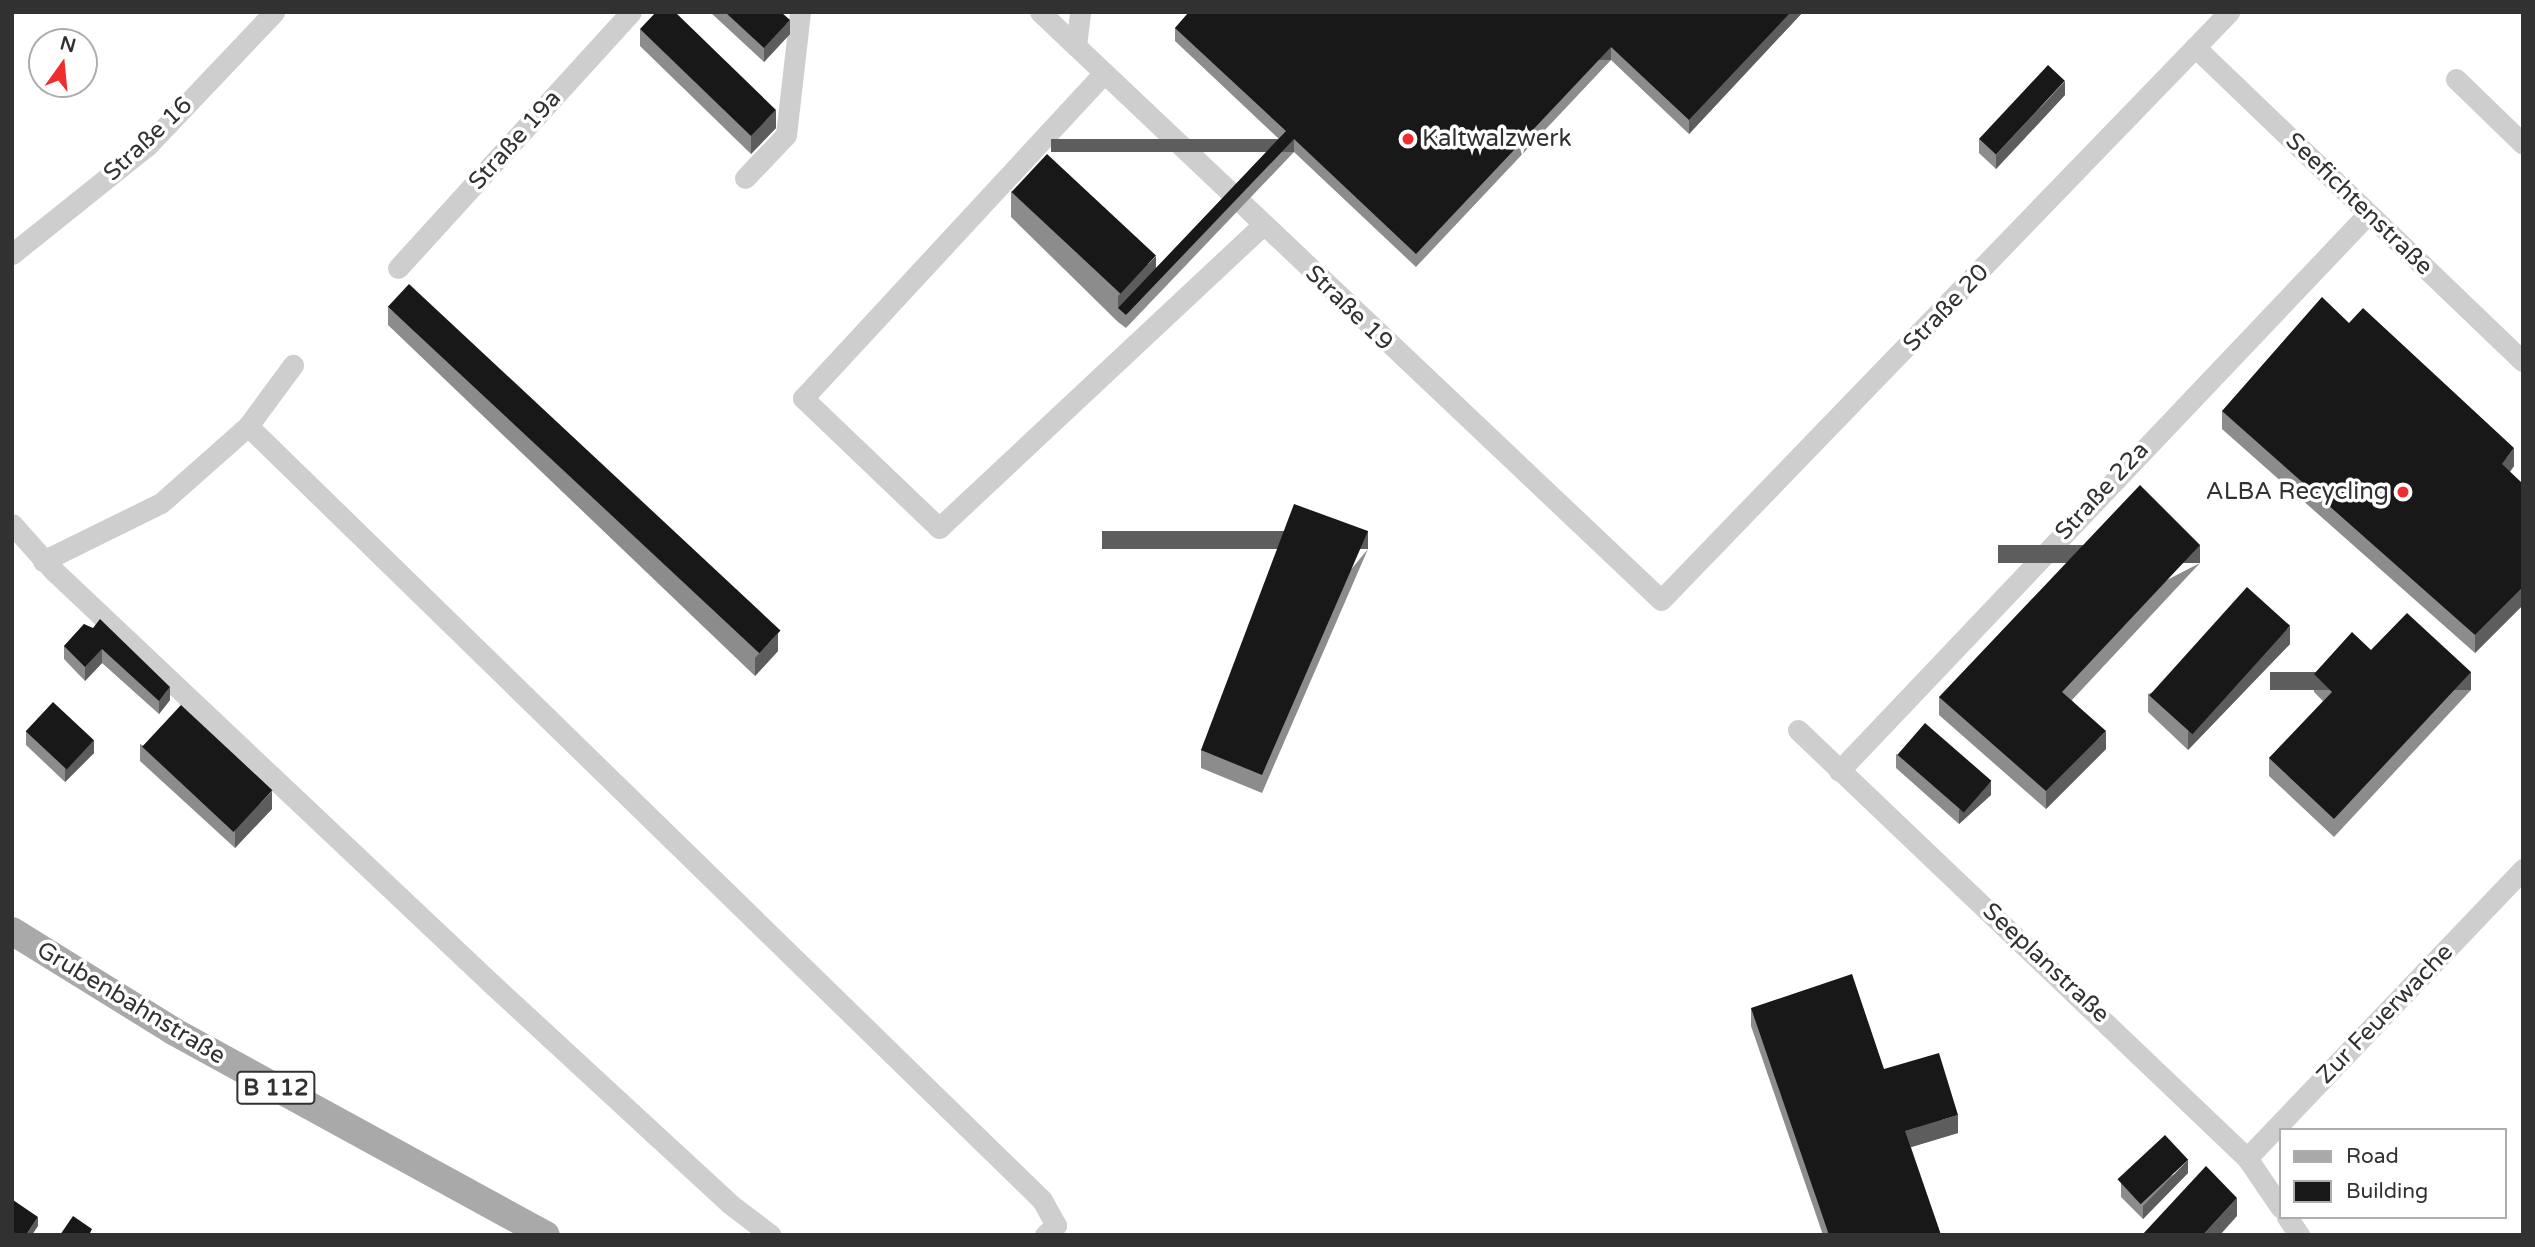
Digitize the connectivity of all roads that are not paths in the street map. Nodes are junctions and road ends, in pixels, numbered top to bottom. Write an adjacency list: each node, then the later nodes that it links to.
1 (274, 12): 15 (street, Straße 16)
2 (631, 12): 16 (street, Straße 19a)
3 (800, 12): 12 (street)
4 (1040, 12): 7 (street, Straße 19)
5 (1080, 12): 7 (street)
6 (2229, 12): 8 (street, Straße 20)
7 (1076, 46): 9 (street, Straße 19)
8 (2195, 47): 13 (street, Seefichtenstraße); 22 (street, Straße 20)
9 (1104, 73): 14 (street, Straße 19); 14 (street)
10 (2456, 79): 11 (street)
11 (2523, 144)
12 (745, 178)
13 (2368, 214): 17 (street, Seefichtenstraße); 24 (street, Straße 22a)
14 (1262, 226): 22 (street, Straße 19)
15 (12, 254)
16 (398, 268)
17 (2523, 361)
18 (293, 365): 19 (street)
19 (248, 426): 21 (street); 32 (street)
20 (12, 524): 21 (street)
21 (43, 561): 31 (street)
22 (1661, 600)
23 (1798, 730): 24 (street, Seeplanstraße)
24 (1839, 771): 27 (street, Seeplanstraße)
25 (2523, 869): 27 (street, Zur Feuerwache)
26 (12, 931): 30 (main road, Grubenbahnstraße / B 112)
27 (2247, 1158): 28 (street, Seeplanstraße)
28 (2280, 1207)
29 (2288, 1219): 33 (street)
30 (546, 1235)
31 (771, 1235)
32 (1045, 1235)
33 (2299, 1235)

